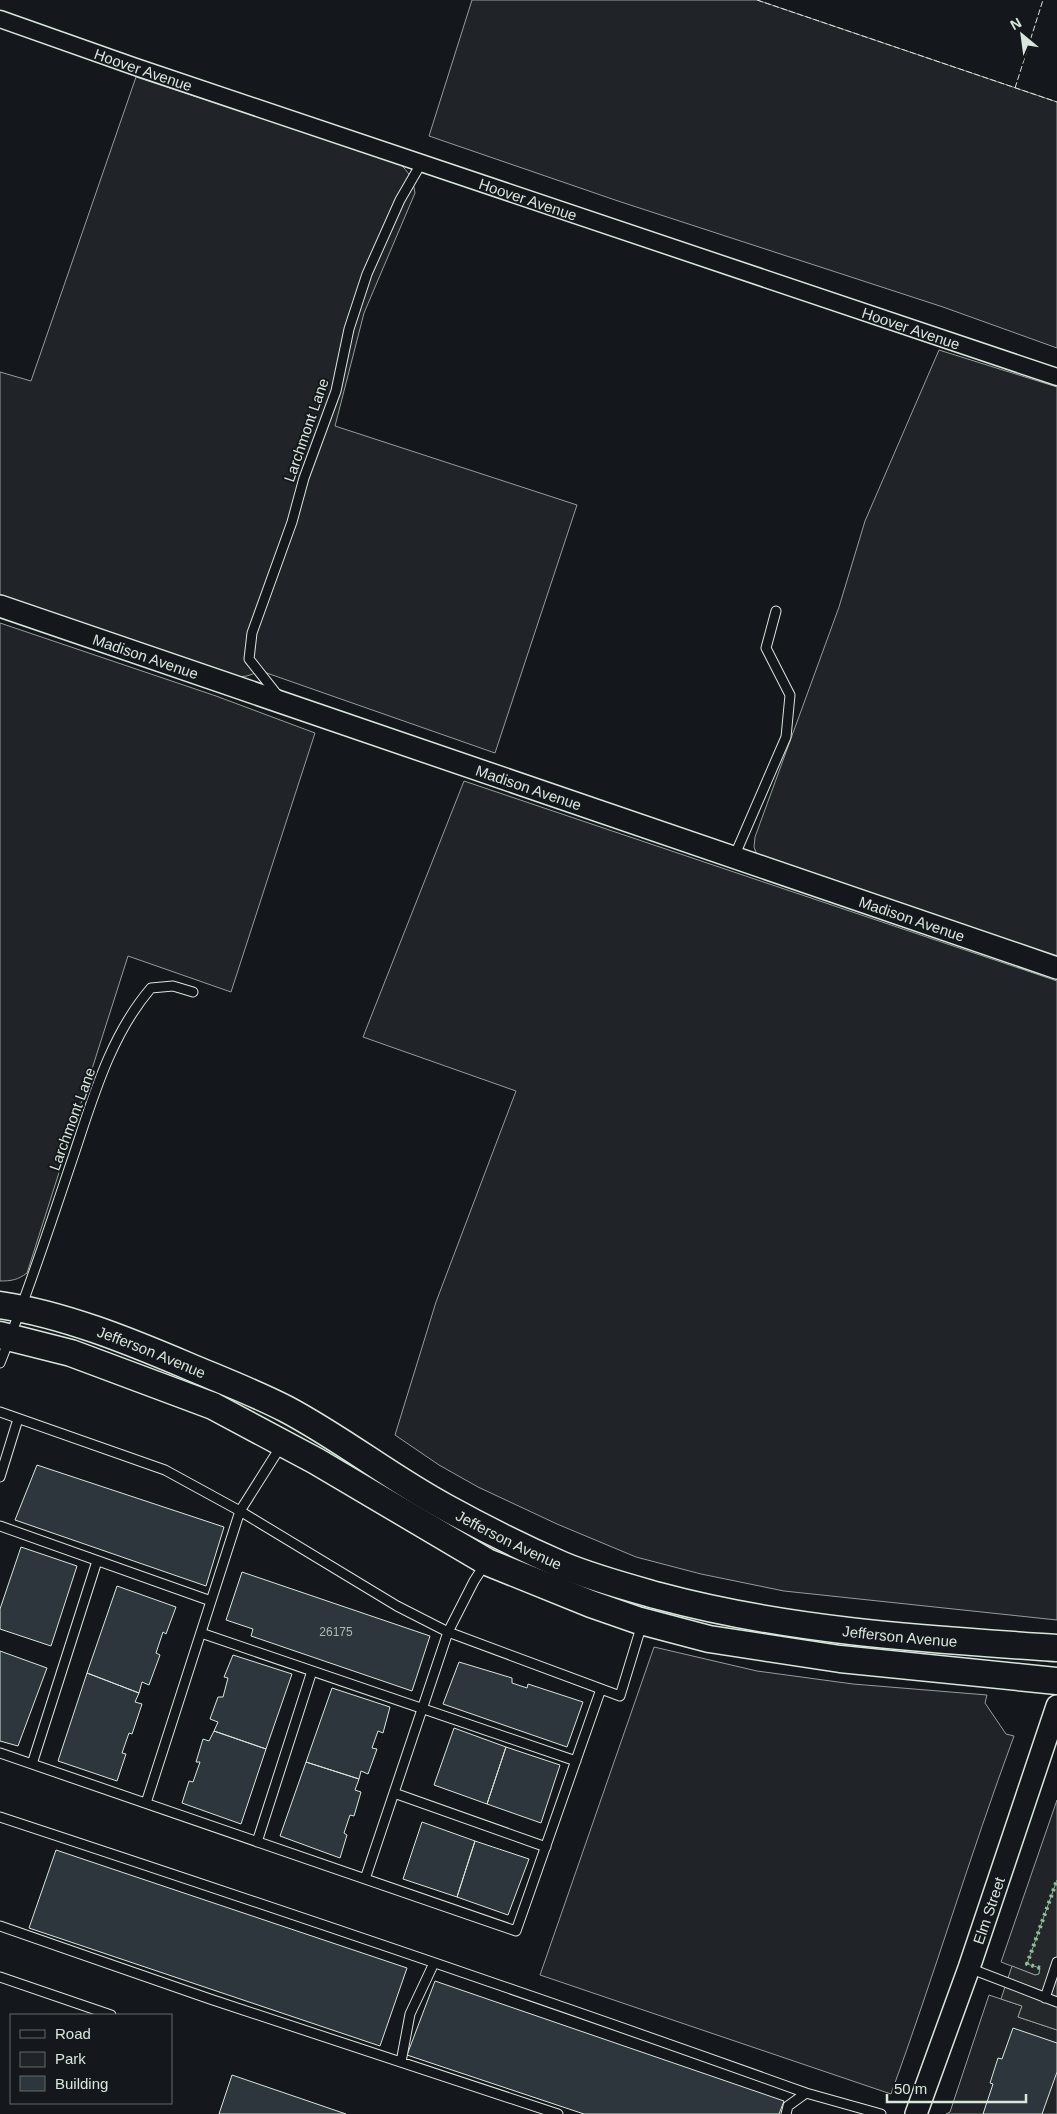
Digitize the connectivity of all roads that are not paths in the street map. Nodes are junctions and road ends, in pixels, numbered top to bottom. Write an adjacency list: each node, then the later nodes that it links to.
1 (0, 19): 2 (street, Hoover Avenue)
2 (422, 162): 3 (street, Hoover Avenue); 6 (lane, Larchmont Lane)
3 (1057, 377)
4 (0, 606): 6 (street, Madison Avenue)
5 (776, 611): 7 (lane)
6 (284, 703): 7 (street, Madison Avenue)
7 (734, 857): 8 (street, Madison Avenue)
8 (1057, 968)
9 (193, 992): 10 (lane, Larchmont Lane)
10 (11, 1307): 11 (lane, Larchmont Lane); 21 (main road, Jefferson Avenue)
11 (5, 1336): 12 (lane, Larchmont Lane); 15 (main road, Jefferson Avenue)
12 (0, 1363)
13 (0, 1412): 14 (lane)
14 (18, 1419): 16 (lane); 17 (lane)
15 (282, 1443): 17 (lane); 20 (main road, Jefferson Avenue)
16 (0, 1477)
17 (240, 1511): 22 (lane); 24 (lane)
18 (0, 1526): 19 (lane)
19 (97, 1561): 22 (lane); 34 (lane)
20 (487, 1562): 21 (main road); 23 (main road, Jefferson Avenue); 24 (lane)
21 (630, 1588): 26 (main road, Jefferson Avenue)
22 (211, 1601): 25 (lane)
23 (643, 1622): 28 (main road, Jefferson Avenue); 29 (lane)
24 (448, 1632): 29 (lane); 31 (lane)
25 (201, 1633): 27 (lane); 36 (lane)
26 (1057, 1648)
27 (312, 1671): 31 (lane); 38 (lane)
28 (1057, 1681)
29 (601, 1689): 33 (lane)
30 (1057, 1706): 44 (street, Elm Street)
31 (423, 1709): 33 (lane); 35 (lane)
32 (0, 1753): 34 (lane)
33 (576, 1761): 39 (lane)
34 (32, 1764): 36 (lane)
35 (394, 1793): 39 (lane); 40 (lane)
36 (146, 1803): 38 (lane)
37 (0, 1817): 43 (lane)
38 (257, 1842): 40 (lane)
39 (546, 1847): 40 (lane)
40 (365, 1879)
41 (0, 1926): 49 (lane)
42 (1057, 1962): 46 (lane)
43 (434, 1963): 49 (lane); 50 (lane)
44 (969, 1968): 46 (lane); 54 (street, Elm Street)
45 (0, 1978): 48 (lane)
46 (1045, 1998): 47 (lane)
47 (1057, 2002)
48 (108, 2014)
49 (401, 2062): 51 (lane)
50 (806, 2093): 52 (lane); 53 (lane)
51 (558, 2114)
52 (786, 2114)
53 (881, 2114)
54 (916, 2114)

